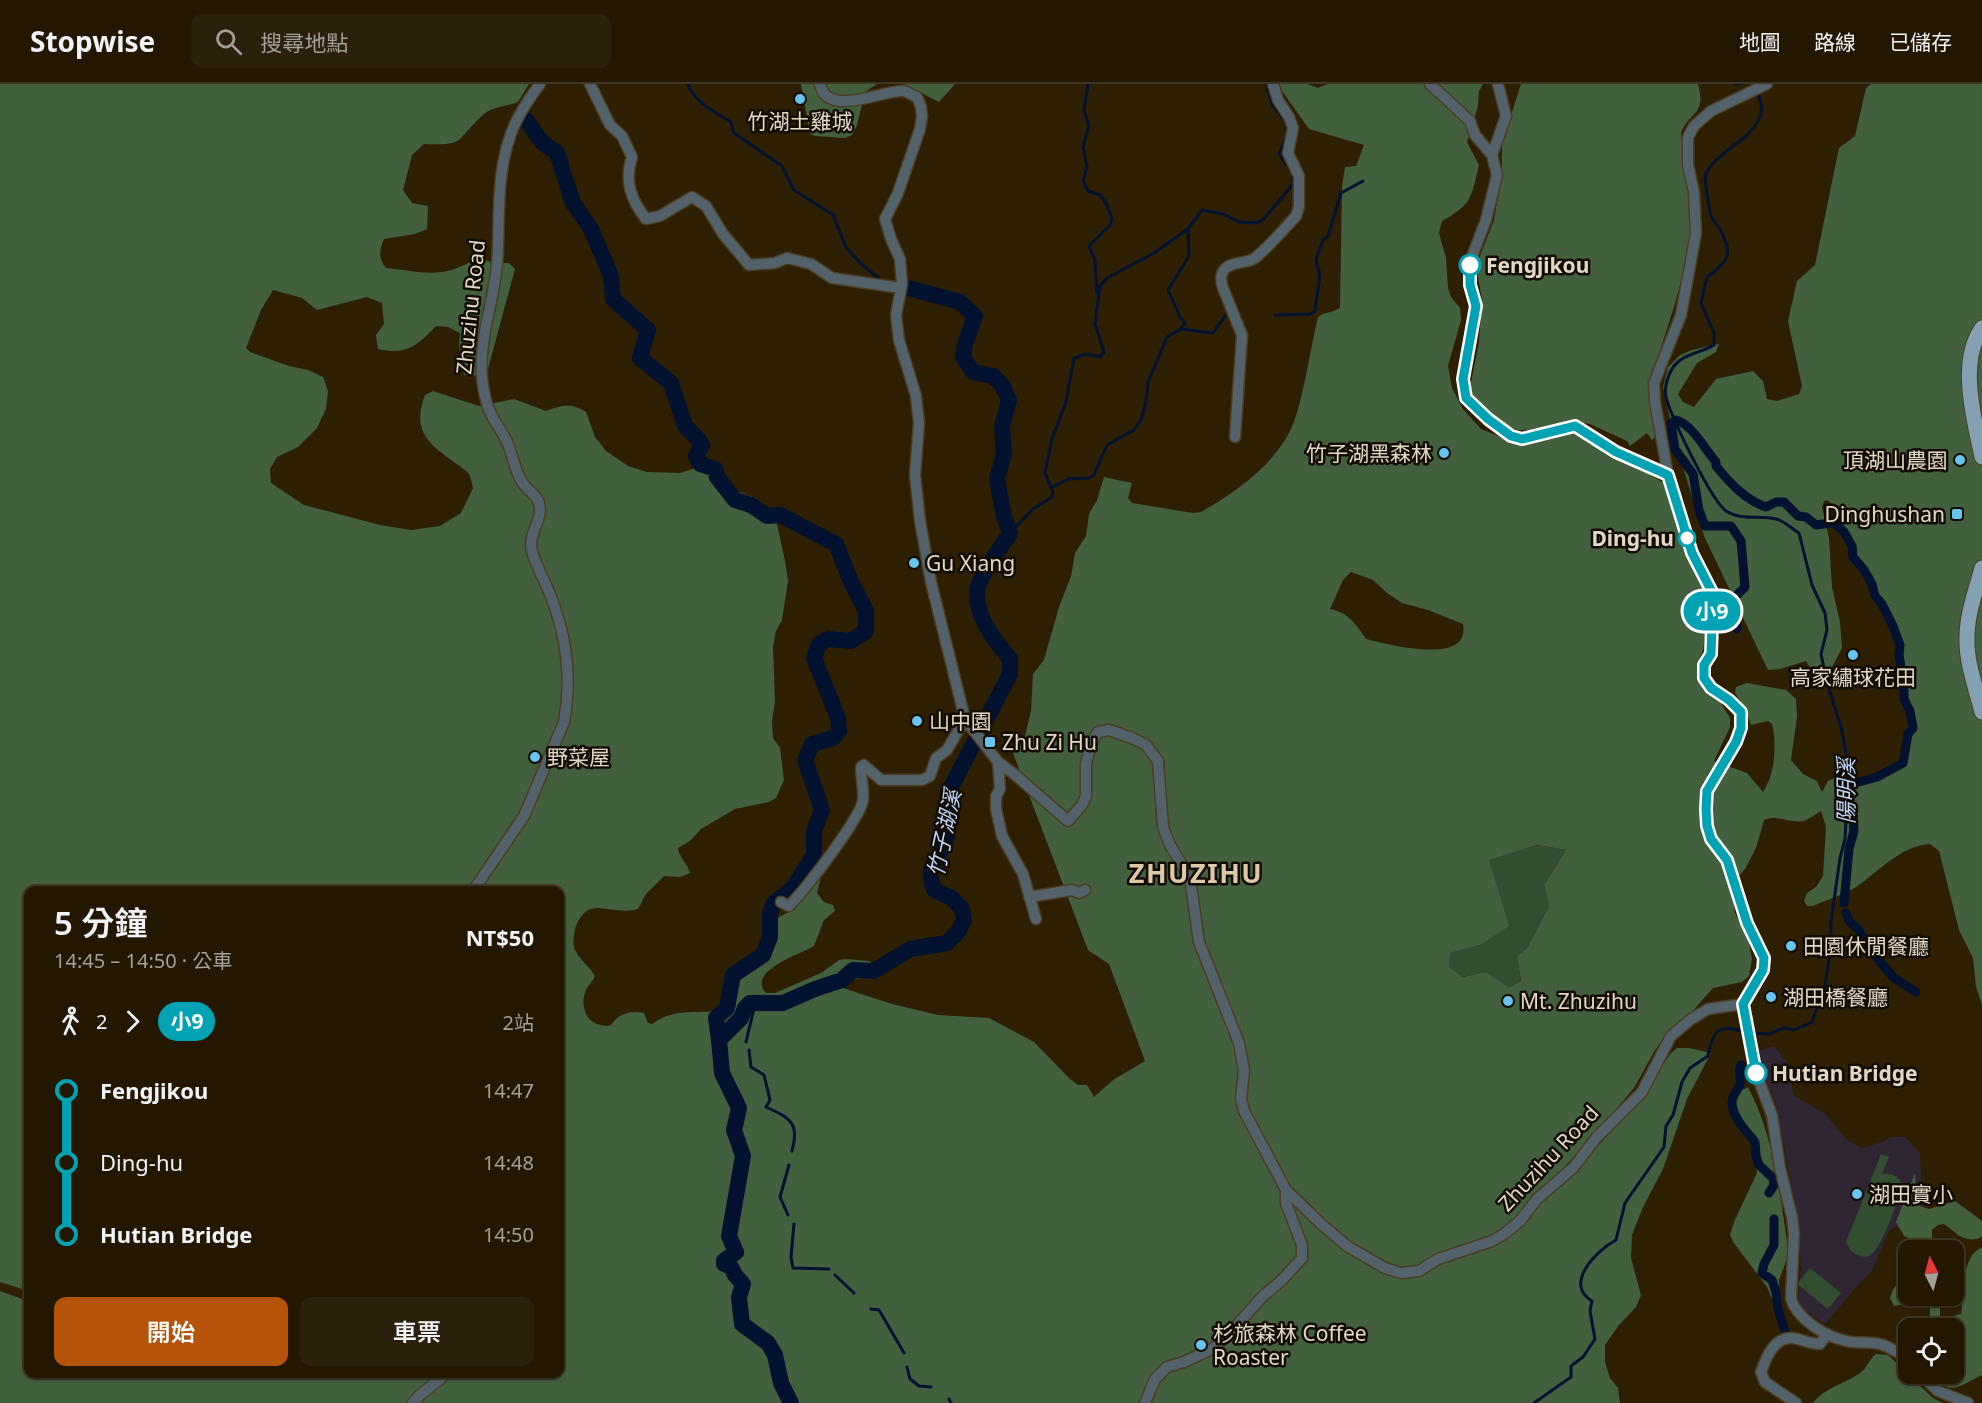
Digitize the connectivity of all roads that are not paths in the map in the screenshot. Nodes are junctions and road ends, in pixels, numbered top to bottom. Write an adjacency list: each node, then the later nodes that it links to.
1 (540, 84): 18 (street, Zhuzihu Road)
2 (590, 84): 9 (street)
3 (820, 84): 9 (street, Zhuzihu Road)
4 (1273, 84): 11 (street)
5 (1430, 84): 8 (street)
6 (1498, 84): 8 (street)
7 (1759, 87): 13 (street)
8 (1492, 155): 13 (street)
9 (902, 288): 16 (street, Zhuzihu Road)
10 (1982, 328): 12 (main road)
11 (1235, 437)
12 (1982, 457)
13 (1668, 475): 23 (street)
14 (1982, 568): 15 (main road)
15 (1982, 712)
16 (965, 719): 17 (street, Zhuzihu Road); 21 (street)
17 (998, 762): 20 (street); 24 (street, Zhuzihu Road)
18 (476, 886)
19 (1085, 891): 20 (street)
20 (1029, 897): 22 (street)
21 (781, 902)
22 (1036, 919)
23 (1743, 1004): 24 (street, Zhuzihu Road); 25 (street)
24 (1286, 1190): 30 (street)
25 (1827, 1334): 26 (street); 31 (street)
26 (1898, 1353)
27 (441, 1378): 29 (street)
28 (1931, 1384): 32 (street)
29 (413, 1403)
30 (1145, 1403)
31 (1796, 1403)
32 (1968, 1403)

